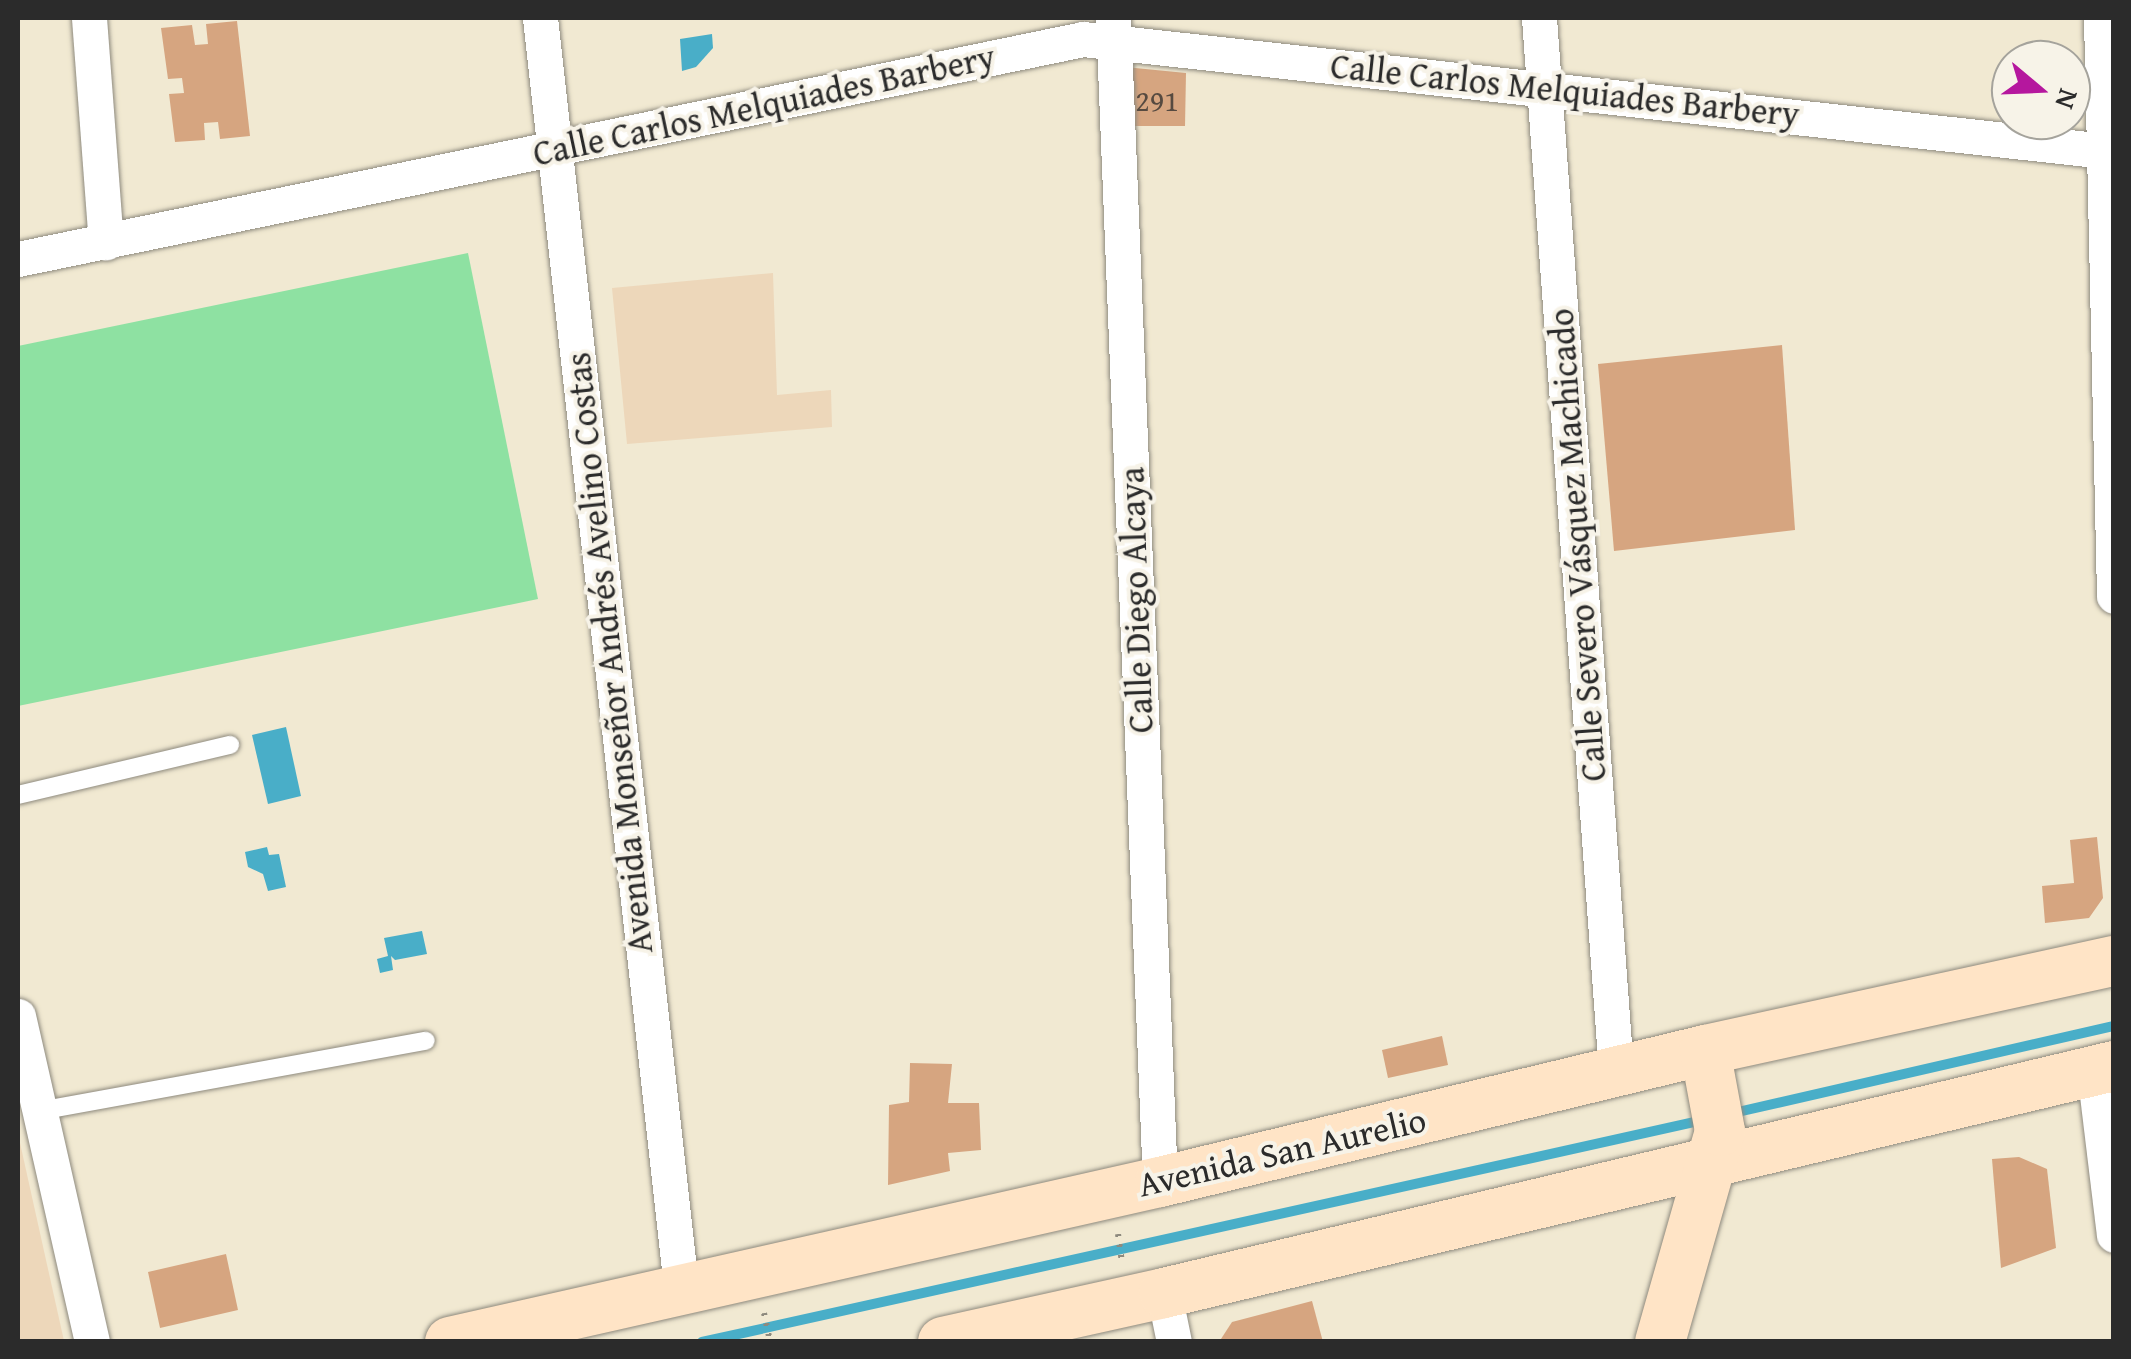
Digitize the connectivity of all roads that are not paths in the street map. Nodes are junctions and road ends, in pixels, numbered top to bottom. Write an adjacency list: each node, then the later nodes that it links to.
1 (89, 18): 9 (street)
2 (540, 18): 7 (street, Avenida Monseñor Andrés Avelino Costas)
3 (1539, 18): 6 (street, Calle Severo Vásquez Machicado)
4 (2100, 18): 8 (street)
5 (1114, 30): 6 (street, Calle Carlos Melquiades Barbery); 7 (street, Calle Carlos Melquiades Barbery); 23 (street, Calle Diego Alcaya)
6 (1542, 86): 8 (street, Calle Carlos Melquiades Barbery); 20 (street, Calle Severo Vásquez Machicado)
7 (552, 150): 9 (street, Calle Carlos Melquiades Barbery); 26 (street, Avenida Monseñor Andrés Avelino Costas)
8 (2109, 151): 11 (street)
9 (106, 242): 10 (street, Calle Carlos Melquiades Barbery)
10 (18, 260)
11 (2113, 578): 12 (street)
12 (2114, 596)
13 (230, 745): 14 (lane)
14 (18, 795)
15 (2114, 961): 18 (main road, Avenida San Aurelio)
16 (18, 1016): 21 (street)
17 (426, 1041): 21 (lane)
18 (1708, 1063): 20 (main road, Avenida San Aurelio); 22 (main road)
19 (2104, 1068): 22 (main road); 24 (street)
20 (1616, 1072): 23 (main road, Avenida San Aurelio)
21 (40, 1111): 27 (street)
22 (1717, 1147): 25 (main road); 31 (main road)
23 (1160, 1182): 26 (main road, Avenida San Aurelio)
24 (2114, 1235)
25 (1145, 1285): 29 (main road); 30 (street)
26 (681, 1288): 28 (main road, Avenida San Aurelio)
27 (92, 1342)
28 (450, 1342)
29 (943, 1342)
30 (1174, 1342)
31 (1660, 1342)

